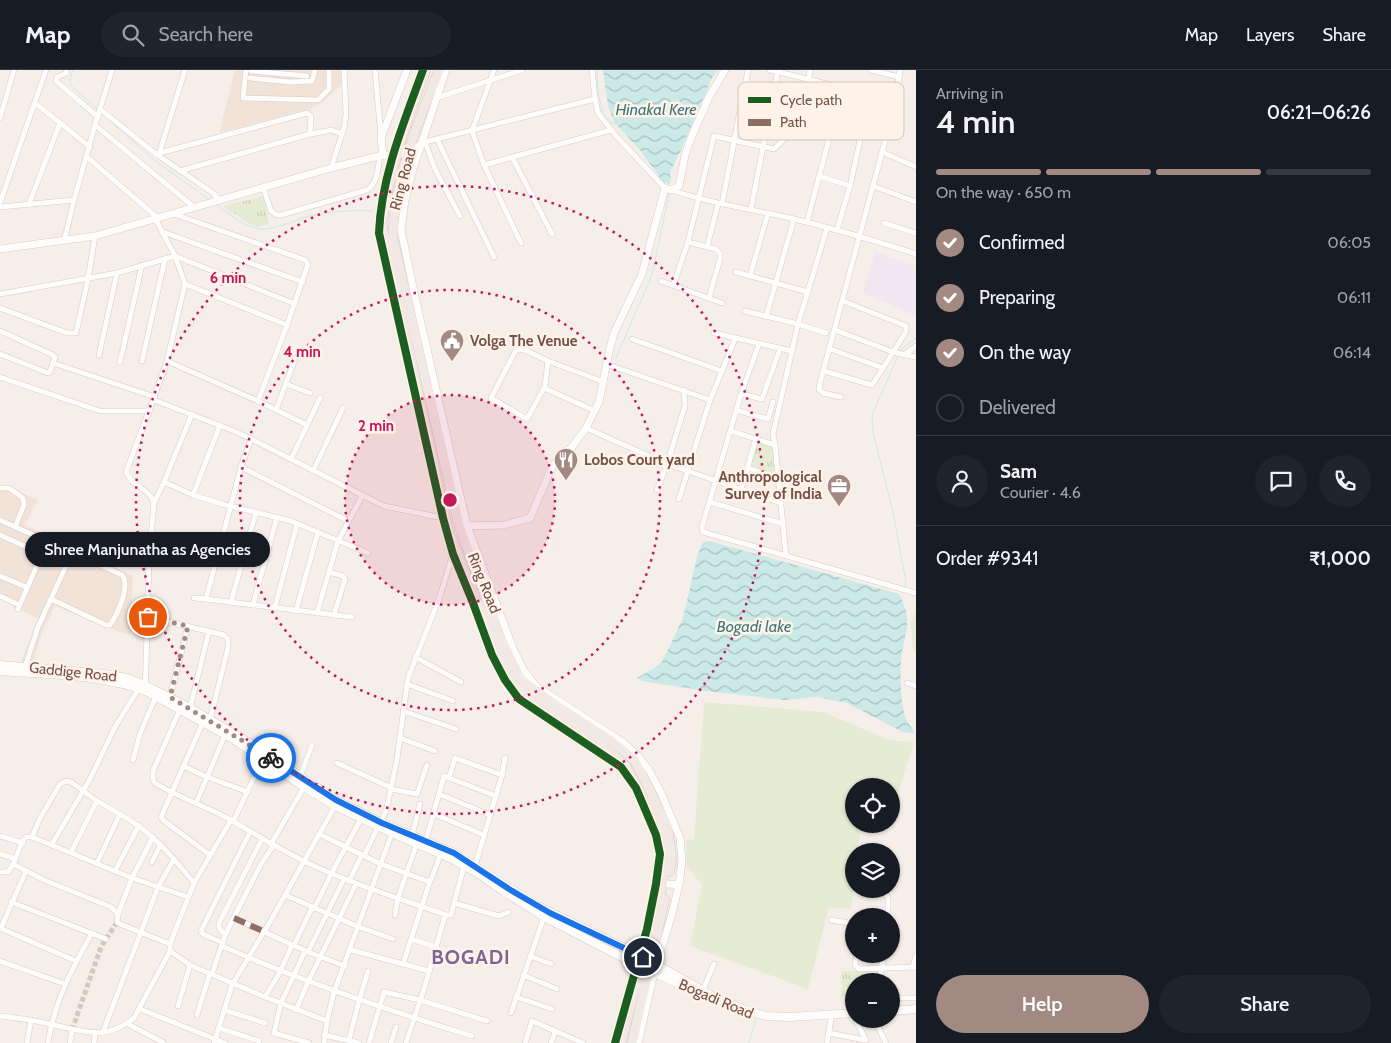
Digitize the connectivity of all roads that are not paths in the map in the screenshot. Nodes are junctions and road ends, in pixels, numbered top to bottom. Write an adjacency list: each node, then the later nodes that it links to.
1 (14, 70): 40 (street)
2 (46, 70): 37 (street)
3 (66, 70): 39 (street)
4 (112, 70): 38 (street)
5 (185, 70): 61 (street)
6 (308, 70): 28 (street)
7 (315, 70): 28 (street)
8 (329, 70): 23 (street)
9 (344, 70): 47 (street)
10 (375, 70): 48 (street)
11 (407, 70): 48 (street)
12 (424, 70): 62 (highway, Ring Road)
13 (439, 70): 36 (highway, Ring Road)
14 (446, 70): 34 (street)
15 (494, 70): 29 (street)
16 (522, 70): 29 (street)
17 (592, 70): 35 (street)
18 (725, 70): 74 (street)
19 (770, 70): 24 (street)
20 (810, 70): 27 (street)
21 (871, 70): 26 (street)
22 (900, 70): 26 (street)
23 (251, 71): 25 (street); 30 (street)
24 (777, 71): 27 (street)
25 (285, 74): 28 (street); 30 (street)
26 (899, 77): 33 (street)
27 (809, 78): 31 (street); 32 (street)
28 (307, 79): 30 (street)
29 (490, 79): 34 (street); 45 (street)
30 (284, 82)
31 (808, 82)
32 (823, 82)
33 (898, 82)
34 (436, 98): 36 (street); 56 (street)
35 (595, 99): 44 (street); 45 (street)
36 (426, 102): 59 (highway, Ring Road)
37 (35, 103): 42 (street); 79 (street)
38 (100, 109): 39 (street); 61 (street)
39 (98, 117): 43 (street)
40 (0, 118)
41 (738, 121): 55 (street)
42 (60, 123): 57 (street); 80 (street)
43 (96, 125): 57 (street); 83 (street)
44 (611, 130): 65 (street); 74 (street)
45 (472, 131): 49 (street); 66 (street)
46 (310, 134): 47 (street); 61 (street); 69 (street)
47 (342, 134): 68 (street)
48 (381, 138): 63 (street)
49 (437, 139): 56 (street); 106 (street)
50 (764, 140): 58 (street)
51 (783, 140): 58 (street)
52 (829, 140): 70 (street)
53 (860, 140): 71 (street)
54 (885, 140): 60 (street)
55 (734, 141): 58 (street); 75 (street); 81 (street)
56 (423, 143): 59 (street); 87 (street); 208 (street)
57 (90, 147): 64 (street)
58 (763, 147): 84 (street)
59 (410, 150): 62 (street); 208 (highway, Ring Road)
60 (882, 152): 67 (street); 72 (street)
61 (158, 154): 69 (street)
62 (395, 155): 63 (street); 203 (street); 215 (highway, Ring Road)
63 (382, 156): 68 (street); 73 (street)
64 (87, 157): 76 (street); 88 (street)
65 (512, 157): 66 (street); 96 (street)
66 (484, 165): 101 (street)
67 (916, 167)
68 (331, 168): 73 (street)
69 (180, 172): 77 (street)
70 (819, 176): 71 (street); 90 (street)
71 (850, 186): 93 (street)
72 (873, 186): 78 (street); 98 (street)
73 (263, 187): 77 (street)
74 (668, 189): 75 (street); 152 (street)
75 (699, 199): 81 (street); 100 (street)
76 (74, 200): 80 (street); 99 (street)
77 (219, 200): 83 (street)
78 (916, 202)
79 (0, 203)
80 (29, 204): 82 (street)
81 (720, 204): 84 (street); 102 (street)
82 (0, 208)
83 (194, 208): 86 (street)
84 (751, 209): 85 (street)
85 (768, 213): 89 (street); 111 (street)
86 (174, 214): 88 (street); 114 (street)
87 (460, 216)
88 (157, 219): 94 (street); 97 (street)
89 (794, 219): 90 (street); 115 (street)
90 (807, 222): 92 (street)
91 (884, 223): 95 (street)
92 (827, 228): 93 (street); 118 (street)
93 (837, 230): 98 (street)
94 (162, 231): 105 (street); 114 (street)
95 (916, 233)
96 (552, 234)
97 (94, 236): 99 (street); 112 (street)
98 (860, 236): 104 (street); 121 (street)
99 (64, 241): 103 (street)
100 (688, 242): 102 (street); 117 (street)
101 (521, 243)
102 (708, 247): 120 (street)
103 (0, 249)
104 (916, 254)
105 (175, 256): 107 (street); 116 (street); 123 (street)
106 (494, 257)
107 (165, 259): 108 (street); 150 (street)
108 (142, 265): 109 (street); 149 (street)
109 (117, 272): 112 (street); 143 (street)
110 (736, 272): 111 (street)
111 (750, 276): 115 (street)
112 (88, 279): 119 (street); 124 (street)
113 (661, 281): 117 (street)
114 (303, 282): 123 (street)
115 (775, 283): 118 (street); 126 (street)
116 (185, 284): 128 (street); 147 (street)
117 (673, 286): 120 (street)
118 (808, 292): 127 (street)
119 (0, 294)
120 (709, 298): 122 (street)
121 (843, 301): 129 (street); 144 (street)
122 (722, 303)
123 (295, 304): 128 (street)
124 (0, 308)
125 (745, 311): 126 (street)
126 (766, 317): 127 (street)
127 (798, 324): 132 (street); 141 (street)
128 (287, 325): 167 (street)
129 (835, 330): 139 (street); 144 (street)
130 (0, 331): 151 (street)
131 (714, 333): 135 (street)
132 (826, 333)
133 (519, 335): 140 (street)
134 (632, 339): 155 (street)
135 (735, 339): 136 (street); 155 (street)
136 (759, 344): 138 (street); 162 (street)
137 (916, 346): 144 (street)
138 (780, 349): 141 (street); 162 (street)
139 (830, 349): 153 (street); 154 (street)
140 (525, 350): 148 (street); 159 (street)
141 (792, 351): 181 (street)
142 (0, 354): 151 (street)
143 (99, 354)
144 (899, 354): 145 (street); 153 (street)
145 (916, 357)
146 (295, 359): 158 (street)
147 (167, 361): 164 (street); 167 (street)
148 (548, 361): 157 (street); 159 (street)
149 (120, 362)
150 (142, 362)
151 (53, 363): 164 (street)
152 (606, 364): 157 (street); 160 (street)
153 (883, 368): 154 (street)
154 (824, 370): 163 (street)
155 (722, 371): 166 (street)
156 (0, 377): 172 (street)
157 (604, 382): 173 (street)
158 (286, 384): 161 (street); 170 (street)
159 (544, 388): 173 (street)
160 (684, 390): 166 (street); 183 (street)
161 (310, 393)
162 (741, 394): 171 (street)
163 (841, 397)
164 (154, 398): 172 (street); 174 (street)
165 (320, 398): 176 (street)
166 (710, 400): 187 (street)
167 (258, 401): 170 (street)
168 (773, 402): 171 (street)
169 (344, 408): 186 (street)
170 (276, 410): 176 (street)
171 (736, 410): 178 (street)
172 (149, 411): 198 (street)
173 (595, 411): 177 (street)
174 (192, 414): 175 (street); 190 (street)
175 (220, 425): 179 (street); 194 (street)
176 (307, 425): 182 (street)
177 (586, 428): 183 (street); 208 (street)
178 (731, 431): 180 (street); 189 (street)
179 (251, 439): 182 (street); 184 (street)
180 (756, 439): 181 (street); 185 (street)
181 (775, 445): 188 (street)
182 (291, 459): 186 (street)
183 (667, 464): 187 (street); 193 (street)
184 (241, 468): 200 (street); 205 (street)
185 (748, 468): 188 (street); 192 (street)
186 (313, 471): 195 (street)
187 (687, 471): 189 (street); 196 (street)
188 (778, 478): 199 (street)
189 (716, 481): 192 (street); 197 (street)
190 (164, 482): 194 (street); 198 (street)
191 (0, 488): 209 (street)
192 (742, 489): 199 (street)
193 (657, 490)
194 (193, 495): 200 (street)
195 (362, 496): 203 (street); 205 (street)
196 (679, 499)
197 (710, 502): 207 (street); 219 (street)
198 (154, 503): 234 (street)
199 (781, 503): 207 (street)
200 (230, 507): 201 (street); 227 (street)
201 (256, 512): 202 (street); 228 (street)
202 (277, 517): 206 (street); 229 (street)
203 (443, 518): 215 (street)
204 (0, 520): 209 (street)
205 (348, 521): 212 (street)
206 (297, 524): 210 (street); 230 (street)
207 (783, 524): 219 (street)
208 (463, 526): 214 (highway, Ring Road); 327 (street)
209 (15, 527): 213 (street)
210 (318, 532): 212 (street); 231 (street)
211 (0, 535): 218 (street)
212 (338, 540): 217 (street); 220 (street)
213 (47, 542): 216 (street); 218 (street)
214 (465, 542): 215 (street); 326 (highway, Ring Road)
215 (454, 549): 238 (street); 373 (highway, Ring Road)
216 (72, 553): 226 (street); 226 (street)
217 (368, 553)
218 (42, 554): 222 (street)
219 (786, 556): 223 (street)
220 (329, 572): 232 (street); 233 (street)
221 (0, 576): 222 (street)
222 (26, 587): 224 (street)
223 (916, 593)
224 (0, 596)
225 (194, 598): 227 (street)
226 (51, 599): 240 (street)
227 (206, 599): 228 (street)
228 (231, 602): 229 (street)
229 (253, 605): 230 (street)
230 (275, 608): 231 (street)
231 (296, 610): 232 (street)
232 (317, 613): 233 (street)
233 (334, 615): 235 (street)
234 (148, 617): 236 (street); 246 (street)
235 (352, 617)
236 (188, 626): 237 (street); 248 (street)
237 (209, 631): 250 (street); 253 (street)
238 (415, 657): 242 (street); 244 (street)
239 (0, 665): 240 (main road, Gaddige Road)
240 (25, 667): 246 (main road, Gaddige Road)
241 (0, 671): 246 (main road, Gaddige Road)
242 (461, 682)
243 (907, 683): 245 (street)
244 (407, 684): 249 (street); 252 (street)
245 (916, 686)
246 (143, 687): 247 (main road, Gaddige Road); 248 (main road, Gaddige Road); 271 (street)
247 (156, 696): 251 (main road, Gaddige Road); 261 (street)
248 (170, 697): 250 (main road, Gaddige Road)
249 (453, 701)
250 (190, 708): 253 (main road, Gaddige Road)
251 (180, 709): 253 (main road, Gaddige Road); 272 (street)
252 (403, 711): 254 (street); 256 (street)
253 (207, 721): 255 (main road, Gaddige Road); 259 (main road, Gaddige Road); 264 (street)
254 (456, 729)
255 (225, 735): 259 (main road, Gaddige Road); 266 (street)
256 (400, 738): 258 (street); 270 (street)
257 (312, 746): 267 (street)
258 (435, 751)
259 (264, 757): 267 (main road, Gaddige Road); 269 (main road, Gaddige Road); 273 (street)
260 (505, 758): 265 (street)
261 (132, 760)
262 (337, 764): 270 (street)
263 (427, 765): 270 (street)
264 (183, 766): 266 (street); 272 (street)
265 (502, 775): 268 (street); 275 (street)
266 (207, 777): 273 (street); 277 (street)
267 (300, 777): 286 (main road, Gaddige Road)
268 (449, 778): 274 (street); 275 (street)
269 (304, 788): 279 (main road, Gaddige Road); 301 (street)
270 (392, 788): 286 (street)
271 (83, 790): 276 (street); 293 (street); 299 (street)
272 (172, 792): 277 (street); 306 (street)
273 (248, 792): 284 (street)
274 (439, 794): 281 (street); 282 (street)
275 (496, 796): 282 (street)
276 (97, 801): 280 (street); 303 (street)
277 (196, 803): 284 (street)
278 (420, 804): 290 (street)
279 (334, 806): 283 (main road, Gaddige Road); 289 (street)
280 (120, 814): 285 (street); 312 (street)
281 (434, 814): 291 (street); 296 (street)
282 (490, 815): 291 (street)
283 (361, 819): 286 (main road, Gaddige Road); 302 (street)
284 (232, 821): 287 (street); 306 (street)
285 (139, 825): 294 (street); 317 (street)
286 (380, 826): 288 (main road, Gaddige Road); 290 (main road, Gaddige Road); 307 (street)
287 (250, 832): 295 (street); 357 (street)
288 (392, 833): 298 (main road, Gaddige Road); 313 (street)
289 (320, 834): 302 (street); 310 (street)
290 (412, 835): 296 (main road, Gaddige Road)
291 (484, 835): 315 (street)
292 (0, 836): 297 (street)
293 (32, 836): 297 (street); 299 (street)
294 (153, 837): 300 (street); 321 (street)
295 (262, 838): 301 (street); 352 (street)
296 (426, 840): 315 (main road, Gaddige Road)
297 (22, 843): 309 (street)
298 (417, 843): 304 (main road, Gaddige Road); 320 (street)
299 (52, 844): 303 (street)
300 (161, 844): 308 (street); 311 (street)
301 (272, 844): 310 (street); 343 (street)
302 (345, 848): 307 (street); 319 (street)
303 (71, 852): 312 (street)
304 (441, 853): 314 (main road, Gaddige Road); 323 (street)
305 (0, 854): 309 (street)
306 (210, 855): 324 (street)
307 (363, 856): 313 (street); 322 (street)
308 (174, 859): 324 (street); 328 (street)
309 (14, 861): 316 (street); 318 (street)
310 (304, 861): 319 (street); 330 (street)
311 (152, 862)
312 (97, 863): 317 (street)
313 (381, 864): 320 (street); 329 (street)
314 (464, 866): 334 (street); 342 (main road, Gaddige Road)
315 (475, 866): 373 (main road, Gaddige Road)
316 (26, 871): 333 (street); 338 (street)
317 (116, 871): 321 (street)
318 (0, 872)
319 (331, 874): 322 (street); 336 (street)
320 (405, 874): 323 (street); 332 (street)
321 (132, 878): 328 (street); 338 (street)
322 (346, 880): 325 (street); 339 (street)
323 (430, 881): 335 (street)
324 (194, 883): 331 (street)
325 (356, 884): 329 (street); 344 (street)
326 (668, 884): 327 (street); 373 (highway, Ring Road)
327 (679, 885): 373 (street)
328 (158, 887): 331 (street); 351 (street)
329 (372, 890): 332 (street); 347 (street)
330 (286, 895): 336 (street); 349 (street)
331 (188, 898): 356 (street)
332 (398, 898): 335 (street); 340 (street)
333 (11, 902): 348 (street); 350 (street)
334 (454, 902): 337 (street); 341 (street)
335 (422, 907): 341 (street); 355 (street)
336 (313, 908): 339 (street); 358 (street)
337 (510, 912)
338 (118, 914): 351 (street)
339 (326, 914): 344 (street); 362 (street)
340 (395, 915)
341 (446, 915): 359 (street)
342 (544, 917): 363 (street); 373 (main road, Gaddige Road)
343 (234, 918): 349 (street); 352 (street)
344 (339, 920): 347 (street); 365 (street)
345 (831, 920): 346 (street)
346 (845, 922)
347 (359, 927): 354 (street); 360 (street)
348 (0, 928): 368 (street)
349 (264, 932): 358 (street); 366 (street)
350 (92, 933): 353 (street); 368 (street)
351 (142, 933): 356 (street); 427 (street)
352 (225, 935): 357 (street)
353 (106, 939)
354 (393, 939)
355 (411, 939): 359 (street); 371 (street)
356 (170, 944): 361 (street)
357 (222, 944): 366 (street); 382 (street)
358 (293, 945): 362 (street); 380 (street)
359 (436, 947): 379 (street)
360 (351, 950): 371 (street); 376 (street)
361 (170, 951): 375 (street); 401 (street)
362 (306, 951): 365 (street); 385 (street)
363 (530, 956): 372 (street); 384 (street)
364 (916, 956): 377 (street)
365 (320, 957): 376 (street); 386 (street)
366 (249, 958): 380 (street); 388 (street)
367 (0, 961): 387 (street)
368 (76, 961): 387 (street)
369 (855, 963): 378 (street)
370 (883, 963): 378 (street)
371 (403, 964): 379 (street)
372 (551, 964)
373 (646, 964): 391 (main road, Bogadi Road); 415 (main road, Bogadi Road); 433 (highway, Ring Road); 454 (highway, Ring Road); 455 (street)
374 (714, 964): 391 (street)
375 (190, 965): 382 (street); 399 (street)
376 (345, 966): 390 (street)
377 (915, 967): 378 (street)
378 (882, 968): 383 (street)
379 (429, 971): 396 (street)
380 (280, 972): 385 (street); 393 (street)
381 (368, 972): 397 (street)
382 (211, 973): 388 (street); 408 (street)
383 (881, 973)
384 (523, 976): 389 (street); 392 (street)
385 (293, 977): 386 (street); 398 (street)
386 (308, 982): 390 (street); 405 (street)
387 (65, 984): 420 (street)
388 (234, 984): 393 (street); 404 (street)
389 (557, 989)
390 (334, 992): 397 (street); 417 (street)
391 (702, 992): 409 (main road, Bogadi Road)
392 (516, 997): 402 (street); 407 (street)
393 (265, 998): 398 (street)
394 (900, 998): 395 (street)
395 (916, 998)
396 (420, 1000): 400 (street); 413 (street); 418 (street)
397 (359, 1001): 400 (street); 434 (street)
398 (281, 1003): 405 (street); 444 (street)
399 (178, 1006)
400 (378, 1007): 413 (street); 447 (street)
401 (140, 1009): 421 (street); 435 (street)
402 (552, 1009)
403 (916, 1009): 406 (main road)
404 (224, 1010): 419 (street); 423 (street)
405 (296, 1010): 417 (street)
406 (900, 1010)
407 (511, 1013)
408 (197, 1014)
409 (845, 1014)
410 (916, 1014): 411 (main road)
411 (900, 1015)
412 (0, 1016): 416 (street)
413 (414, 1018): 432 (street); 449 (street)
414 (845, 1018): 415 (main road, Bogadi Road)
415 (831, 1019): 429 (street)
416 (31, 1020): 420 (street); 438 (street)
417 (327, 1021): 431 (street)
418 (487, 1021)
419 (265, 1023)
420 (51, 1024): 426 (street); 439 (street)
421 (128, 1024): 427 (street); 442 (street)
422 (396, 1027): 448 (street)
423 (219, 1028): 435 (street); 437 (street)
424 (859, 1028): 436 (street)
425 (878, 1028): 457 (street)
426 (72, 1030): 430 (street); 440 (street)
427 (104, 1032): 430 (street)
428 (555, 1032): 450 (street); 451 (street); 452 (street)
429 (829, 1033): 436 (street); 456 (street)
430 (96, 1034): 441 (street)
431 (324, 1035): 434 (street); 445 (street)
432 (472, 1036)
433 (621, 1037): 453 (street)
434 (349, 1040): 446 (street)
435 (215, 1041): 443 (street)
436 (866, 1041)
437 (259, 1042)
438 (27, 1043)
439 (48, 1043)
440 (70, 1043)
441 (94, 1043)
442 (164, 1043)
443 (225, 1043)
444 (309, 1043)
445 (324, 1043)
446 (359, 1043)
447 (369, 1043)
448 (391, 1043)
449 (406, 1043)
450 (525, 1043)
451 (551, 1043)
452 (581, 1043)
453 (615, 1043)
454 (632, 1043)
455 (638, 1043)
456 (827, 1043)
457 (886, 1043)

